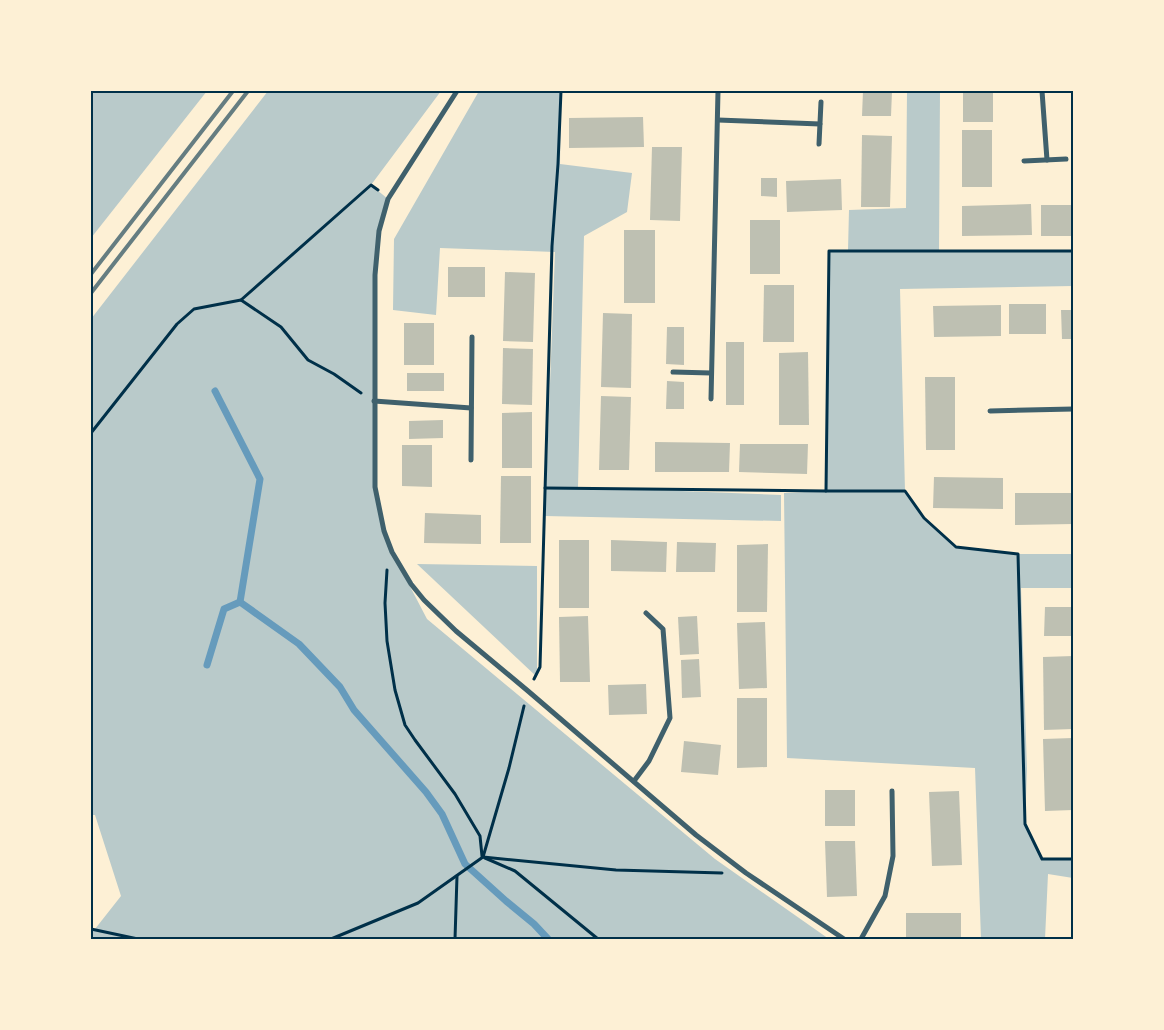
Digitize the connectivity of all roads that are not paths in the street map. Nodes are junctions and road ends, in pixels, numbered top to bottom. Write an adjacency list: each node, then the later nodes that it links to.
1 (457, 91): 15 (street)
2 (718, 91): 5 (street)
3 (1042, 91): 9 (street)
4 (821, 102): 6 (street)
5 (718, 120): 6 (street); 13 (street)
6 (820, 124): 7 (street)
7 (819, 144)
8 (1066, 158): 9 (street)
9 (1047, 160): 10 (street)
10 (1024, 161)
11 (472, 337): 16 (street)
12 (673, 372): 13 (street)
13 (711, 373): 14 (street)
14 (711, 399)
15 (374, 401): 16 (street); 21 (street)
16 (471, 408): 19 (street)
17 (1073, 409): 18 (street)
18 (990, 411)
19 (471, 460)
20 (646, 613): 21 (street)
21 (634, 781): 23 (street)
22 (892, 791): 24 (street)
23 (844, 939)
24 (861, 939)

